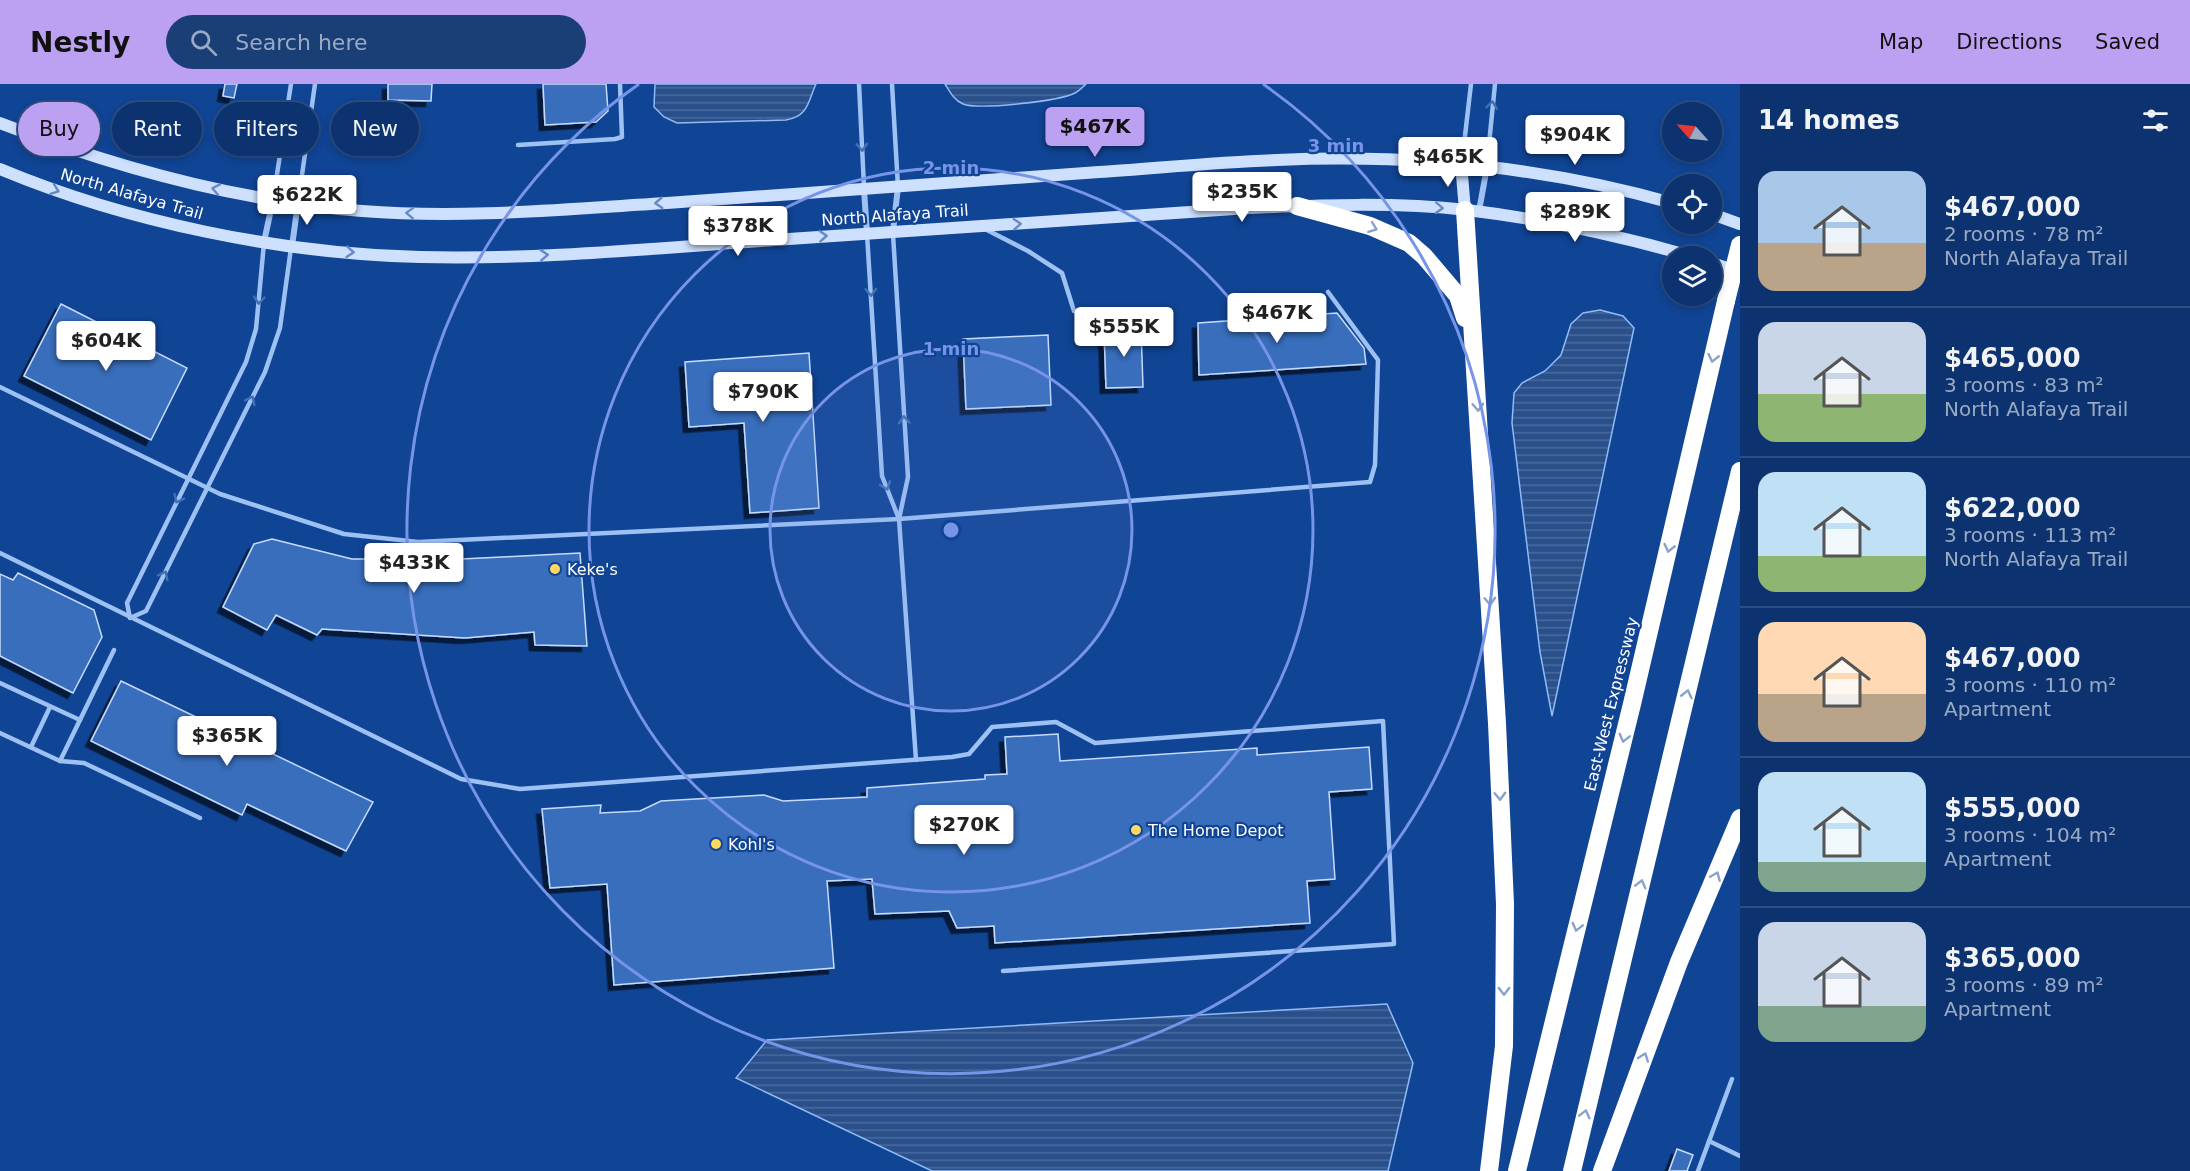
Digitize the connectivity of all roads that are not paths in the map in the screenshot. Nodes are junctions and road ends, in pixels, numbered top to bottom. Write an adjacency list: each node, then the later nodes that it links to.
1 (291, 84): 15 (lane)
2 (315, 84): 17 (lane)
3 (620, 84): 9 (lane)
4 (859, 84): 14 (lane, one-way to 14)
5 (892, 84): 13 (lane)
6 (1471, 84): 10 (lane)
7 (1495, 84): 11 (lane, one-way to 7)
8 (0, 123): 15 (main road, North Alafaya Trail, one-way to 8)
9 (518, 145)
10 (1461, 164): 11 (main road, North Alafaya Trail); 13 (main road, North Alafaya Trail); 19 (main road)
11 (1487, 167): 16 (main road, North Alafaya Trail); 19 (street)
12 (0, 169): 25 (main road, North Alafaya Trail, one-way to 25)
13 (898, 187): 14 (main road, North Alafaya Trail); 23 (street)
14 (864, 190): 17 (main road, North Alafaya Trail, one-way to 17); 24 (street)
15 (273, 200): 17 (main road, North Alafaya Trail); 25 (street)
16 (1662, 201)
17 (298, 203): 27 (street)
18 (1297, 206): 19 (main road, North Alafaya Trail, one-way to 19); 22 (main road, North Alafaya Trail, one-way to 18); 33 (highway, one-way to 33)
19 (1472, 211): 28 (main road, North Alafaya Trail); 33 (highway)
20 (1722, 218): 21 (main road)
21 (1740, 224)
22 (980, 226): 23 (main road, North Alafaya Trail); 32 (lane)
23 (893, 231): 24 (main road, North Alafaya Trail); 38 (lane, one-way to 23)
24 (867, 233): 27 (main road, North Alafaya Trail, one-way to 24); 38 (lane, one-way to 38)
25 (264, 242): 27 (main road, North Alafaya Trail); 36 (lane, one-way to 36)
26 (1740, 245): 56 (highway, East-West Expressway, one-way to 56, bridge)
27 (292, 246): 37 (lane, one-way to 27)
28 (1662, 249)
29 (1722, 267): 30 (main road)
30 (1740, 273)
31 (1328, 292): 38 (lane)
32 (1074, 311)
33 (1474, 348): 55 (highway, one-way to 55)
34 (0, 387): 36 (lane)
35 (1740, 471): 57 (highway, one-way to 35)
36 (188, 478): 37 (lane); 40 (lane, one-way to 40)
37 (207, 488): 38 (lane); 40 (lane, one-way to 37)
38 (899, 519): 47 (lane)
39 (0, 553): 40 (lane)
40 (130, 618): 47 (lane)
41 (114, 650): 44 (lane)
42 (0, 683): 43 (lane)
43 (50, 707): 44 (lane); 46 (lane)
44 (80, 720): 48 (lane)
45 (0, 733): 46 (lane)
46 (31, 747): 48 (lane)
47 (916, 760): 51 (lane)
48 (60, 761): 49 (lane)
49 (200, 818)
50 (1740, 818): 58 (highway, one-way to 50)
51 (1003, 972)
52 (1732, 1079): 53 (lane)
53 (1709, 1141): 54 (lane); 59 (lane)
54 (1740, 1156)
55 (1489, 1171)
56 (1517, 1171)
57 (1572, 1171)
58 (1602, 1171)
59 (1698, 1171)

